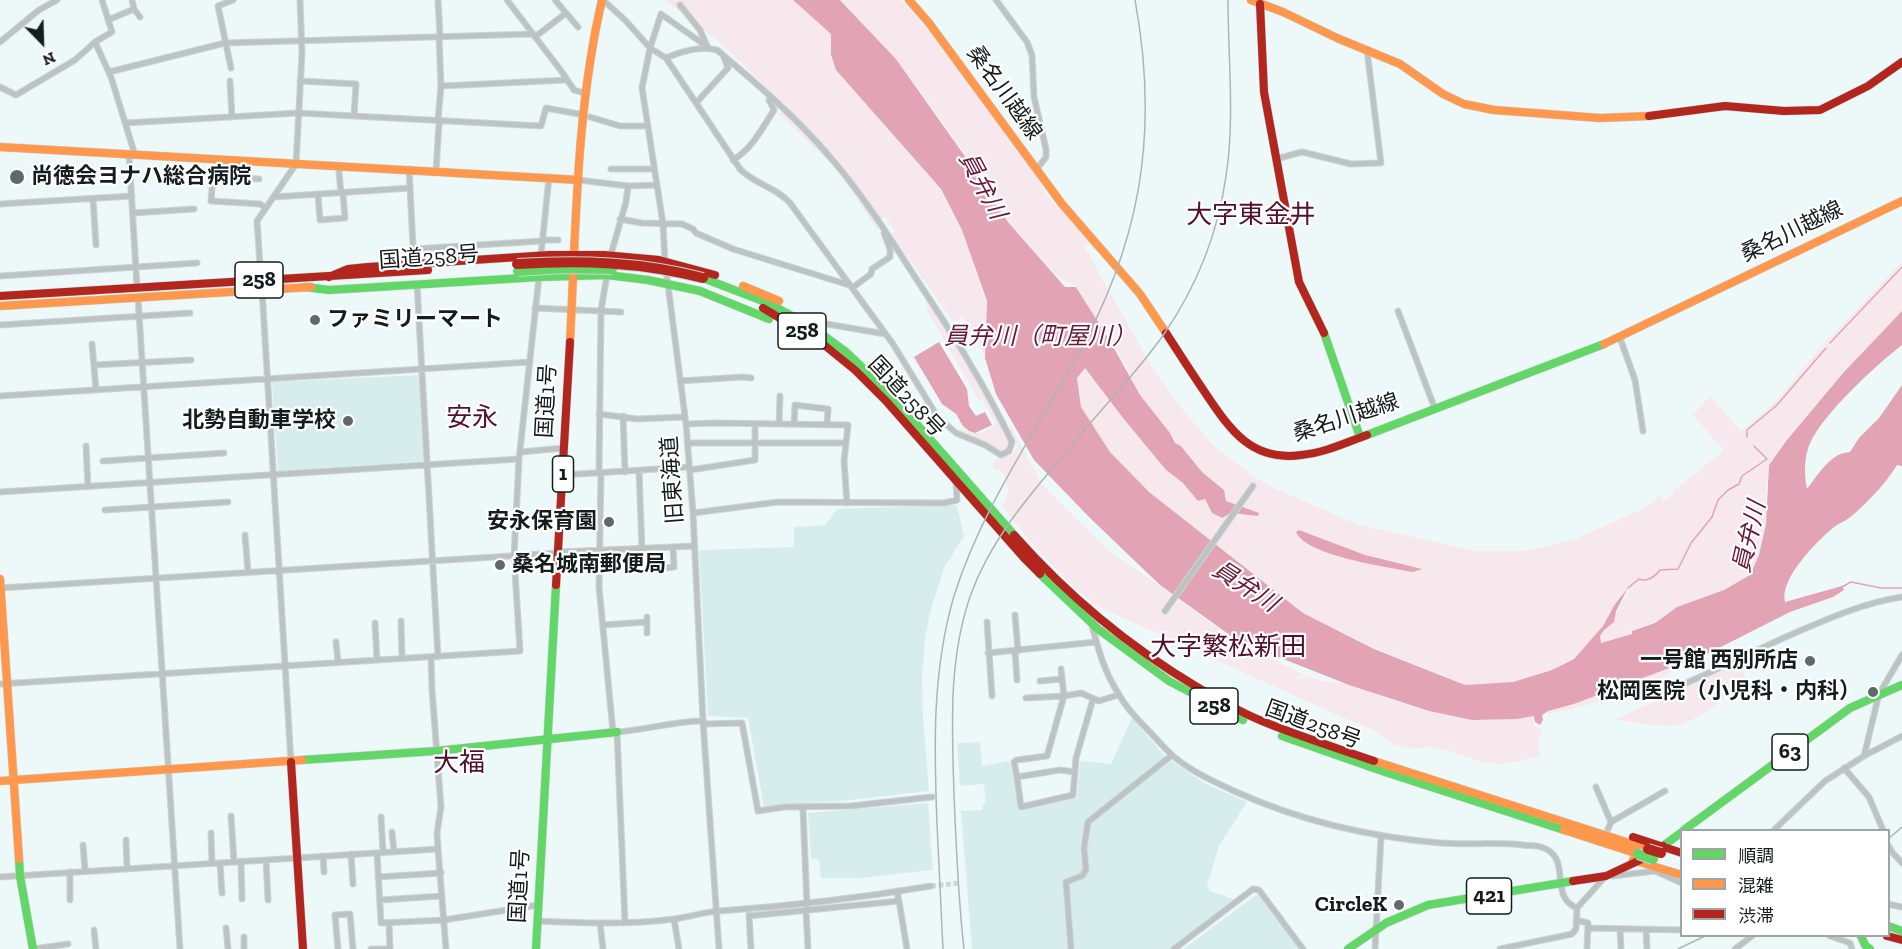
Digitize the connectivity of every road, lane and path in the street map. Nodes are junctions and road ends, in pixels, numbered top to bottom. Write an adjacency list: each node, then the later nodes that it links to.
1 (57, 0): 23 (street)
2 (102, 0): 18 (street)
3 (132, 0): 15 (street)
4 (233, 0): 12 (street)
5 (300, 0): 22 (street)
6 (438, 0): 21 (street)
7 (507, 0): 20 (street)
8 (555, 0): 16 (street)
9 (602, 0): 26 (street); 39 (main road, 国道1号 / 1)
10 (909, 0): 60 (main road, 桑名川越線)
11 (996, 0): 60 (street)
12 (223, 1): 25 (street)
13 (1255, 2): 28 (main road); 52 (main road)
14 (680, 5): 27 (street)
15 (134, 9): 17 (street); 18 (street)
16 (566, 13): 19 (street); 20 (street)
17 (140, 17)
18 (108, 20): 24 (street)
19 (578, 27)
20 (534, 35): 21 (street); 34 (street)
21 (439, 36): 22 (street); 37 (street)
22 (301, 40): 25 (street); 36 (street)
23 (0, 42)
24 (95, 42): 33 (street); 38 (street)
25 (225, 43): 32 (street); 33 (street)
26 (650, 48): 27 (street, 旧東海道); 30 (street); 49 (street, 旧東海道)
27 (709, 48): 29 (street); 30 (street)
28 (1367, 50): 31 (main road); 52 (street)
29 (723, 56): 40 (street); 41 (street)
30 (666, 58): 41 (street)
31 (1902, 62)
32 (231, 68)
33 (109, 72): 48 (street)
34 (567, 80): 37 (street); 39 (street)
35 (230, 81): 45 (street)
36 (300, 81): 42 (street); 44 (street)
37 (441, 86): 47 (street)
38 (0, 87)
39 (587, 94): 65 (main road, 国道1号 / 1)
40 (771, 97): 53 (street); 81 (street)
41 (696, 103): 53 (street)
42 (298, 113): 44 (street); 45 (street); 55 (street)
43 (579, 114): 47 (street)
44 (354, 116): 47 (street)
45 (232, 117): 48 (street)
46 (590, 117): 49 (street)
47 (439, 121): 61 (street)
48 (125, 123): 51 (street)
49 (647, 126): 59 (street, 旧東海道)
50 (0, 147): 51 (main road)
51 (132, 154): 54 (main road); 71 (street)
52 (1276, 159): 144 (main road)
53 (733, 160): 104 (street)
54 (240, 161): 55 (main road); 62 (street)
55 (296, 164): 56 (main road); 72 (street)
56 (341, 166): 57 (main road); 69 (street)
57 (409, 169): 61 (main road); 68 (street)
58 (611, 169): 59 (street)
59 (654, 169): 66 (street, 旧東海道)
60 (1036, 169): 144 (main road, 桑名川越線)
61 (436, 171): 63 (main road)
62 (239, 177): 64 (street); 76 (street)
63 (549, 177): 65 (main road); 83 (street)
64 (259, 179)
65 (579, 180): 67 (street); 86 (main road, 国道1号 / 1)
66 (657, 185): 67 (street); 80 (street, 旧東海道)
67 (628, 186): 79 (street)
68 (410, 188): 69 (street); 85 (street)
69 (342, 193): 70 (street); 70 (street)
70 (318, 195): 72 (street)
71 (132, 196): 73 (street); 78 (street)
72 (274, 197): 76 (street)
73 (93, 199): 75 (street); 84 (street)
74 (1902, 201): 118 (main road, 桑名川越線)
75 (0, 204)
76 (266, 208): 101 (street)
77 (194, 209): 78 (street)
78 (133, 213): 92 (street)
79 (620, 219): 80 (street); 87 (street)
80 (663, 224): 89 (street, 旧東海道); 104 (street)
81 (881, 225): 104 (street); 117 (street)
82 (558, 240): 83 (street)
83 (542, 241): 85 (street); 88 (street)
84 (96, 245)
85 (414, 249): 91 (street)
86 (576, 253): 87 (main road); 88 (main road); 94 (main road, 国道1号 / 1)
87 (611, 254): 89 (main road)
88 (541, 255): 91 (main road)
89 (665, 262): 100 (street, 旧東海道); 115 (main road)
90 (197, 263): 92 (street)
91 (414, 264): 97 (main road)
92 (136, 267): 96 (street); 105 (street)
93 (517, 268): 97 (main road, 国道258号 / 258); 99 (main road, 国道258号 / 258, bridge); 103 (main road, 国道258号 / 258)
94 (574, 275): 95 (main road); 98 (main road); 109 (main road, 国道1号 / 1)
95 (607, 275): 100 (main road); 110 (street)
96 (0, 276)
97 (329, 277): 101 (main road, 国道258号 / 258)
98 (538, 277): 102 (main road); 108 (street)
99 (702, 282): 132 (main road, 国道258号 / 258); 142 (main road, 国道258号 / 258)
100 (668, 283): 127 (street, 旧東海道); 132 (main road)
101 (262, 284): 103 (main road, 国道258号 / 258); 105 (main road, 国道258号 / 258); 126 (street)
102 (417, 284): 103 (main road); 124 (street)
103 (305, 287)
104 (850, 287): 117 (street)
105 (138, 292): 106 (main road, 国道258号 / 258); 107 (main road, 国道258号 / 258); 114 (street)
106 (0, 296)
107 (0, 306)
108 (535, 308): 109 (street); 122 (street)
109 (572, 309): 110 (street); 149 (main road, 国道1号 / 1)
110 (601, 310): 112 (street); 134 (street)
111 (1398, 311): 133 (street)
112 (621, 312)
113 (190, 313): 114 (street)
114 (139, 316): 116 (street); 121 (street)
115 (815, 322): 117 (street); 142 (main road)
116 (0, 325)
117 (885, 334)
118 (1620, 338): 133 (main road, 桑名川越線); 143 (street)
119 (92, 344): 123 (street)
120 (191, 360): 121 (street)
121 (142, 362): 123 (street); 128 (street)
122 (530, 362): 124 (street); 150 (street)
123 (94, 366): 129 (street)
124 (421, 370): 126 (street); 155 (street)
125 (751, 378): 127 (street)
126 (267, 380): 128 (street); 160 (street)
127 (680, 381): 136 (street, 旧東海道)
128 (144, 387): 129 (street); 152 (street)
129 (96, 390): 130 (street)
130 (0, 396)
131 (780, 396): 139 (street)
132 (887, 402): 162 (main road, 国道258号 / 258)
133 (1435, 409): 144 (main road, 桑名川越線)
134 (599, 414): 135 (street); 159 (street)
135 (623, 416): 136 (street); 158 (street)
136 (685, 417): 137 (street, 旧東海道)
137 (686, 424): 138 (street); 146 (street, 旧東海道)
138 (755, 424): 139 (street); 145 (street)
139 (779, 424): 140 (street)
140 (794, 424): 141 (street); 141 (street)
141 (827, 425): 147 (street)
142 (921, 429): 189 (main road, 国道258号 / 258)
143 (1643, 431)
144 (1360, 437)
145 (755, 442): 146 (street); 147 (street); 156 (street)
146 (688, 443): 156 (street, 旧東海道)
147 (846, 443): 168 (street)
148 (86, 446): 165 (street)
149 (564, 448): 150 (street); 161 (main road, 国道1号 / 1)
150 (520, 452): 153 (street)
151 (224, 453): 152 (street)
152 (148, 458): 154 (street); 163 (street)
153 (519, 459): 155 (street); 178 (street)
154 (103, 461)
155 (427, 465): 160 (street); 179 (street)
156 (689, 469): 157 (street); 171 (street, 旧東海道)
157 (639, 471): 158 (street); 175 (street)
158 (625, 472): 159 (street)
159 (600, 473): 161 (street); 176 (street)
160 (273, 474): 163 (street); 180 (street)
161 (563, 475): 177 (main road, 国道1号 / 1)
162 (956, 481): 168 (street); 189 (main road, 国道258号 / 258)
163 (150, 483): 165 (street); 169 (street)
164 (1253, 486): 187 (street)
165 (88, 487): 166 (street)
166 (0, 492)
167 (228, 502): 169 (street)
168 (847, 503): 171 (street)
169 (152, 507): 170 (street); 183 (street)
170 (105, 510)
171 (693, 513): 173 (street, 旧東海道)
172 (245, 535): 182 (street)
173 (694, 546): 174 (street); 219 (street, 旧東海道)
174 (673, 547): 175 (street); 181 (street)
175 (642, 549): 176 (street)
176 (599, 550): 177 (street); 193 (street)
177 (558, 552): 178 (street); 222 (main road, 国道1号 / 1)
178 (514, 556): 179 (street); 200 (street)
179 (433, 560): 180 (street); 200 (street)
180 (280, 570): 182 (street); 204 (street)
181 (644, 570)
182 (248, 572): 183 (street)
183 (156, 577): 185 (street); 206 (street)
184 (0, 579): 185 (main road)
185 (0, 588): 210 (main road)
186 (1902, 597): 212 (street)
187 (1165, 611)
188 (1015, 615): 197 (street)
189 (1093, 620): 196 (street); 234 (main road, 国道258号 / 258); 257 (main road, 国道258号 / 258)
190 (400, 621): 201 (street)
191 (987, 622): 198 (street)
192 (375, 623): 202 (street)
193 (603, 625): 194 (street); 220 (street)
194 (647, 633)
195 (336, 642): 203 (street)
196 (1096, 642): 197 (street); 214 (street)
197 (1017, 651): 198 (street); 207 (street)
198 (988, 653): 215 (street)
199 (1902, 655): 213 (street)
200 (435, 657): 201 (street); 223 (street)
201 (402, 658): 202 (street)
202 (377, 660): 203 (street)
203 (338, 662): 204 (street)
204 (286, 665): 206 (street); 226 (street)
205 (1060, 669): 208 (street)
206 (162, 674): 210 (street); 228 (street)
207 (1017, 680)
208 (1062, 680): 209 (street); 216 (street)
209 (1040, 681)
210 (4, 683): 231 (main road)
211 (1902, 685): 213 (main road, 63)
212 (1661, 694)
213 (1879, 694): 225 (street); 241 (main road, 63)
214 (1119, 695): 218 (street); 224 (street)
215 (992, 696)
216 (1064, 696): 217 (street); 218 (street); 230 (street)
217 (1026, 698)
218 (1093, 699): 229 (street)
219 (703, 722): 220 (street); 237 (street); 294 (street, 旧東海道)
220 (615, 732): 222 (main road); 300 (street)
221 (1902, 736): 225 (street)
222 (548, 738): 223 (main road); 291 (main road, 国道1号 / 1)
223 (436, 751): 226 (main road); 252 (street)
224 (1172, 755): 247 (street); 333 (street)
225 (1864, 756): 227 (street)
226 (291, 762): 228 (main road); 259 (main road)
227 (1844, 768): 242 (street); 243 (street)
228 (168, 769): 231 (main road); 267 (street)
229 (1074, 772): 230 (street); 230 (street)
230 (1017, 777)
231 (13, 780): 232 (main road); 275 (main road)
232 (0, 781)
233 (1596, 787): 240 (street)
234 (1463, 788): 240 (main road); 257 (main road, 国道258号 / 258)
235 (1665, 791): 240 (street)
236 (932, 797): 237 (street)
237 (804, 808): 292 (street)
238 (231, 816): 263 (street)
239 (381, 817): 254 (street)
240 (1610, 826): 257 (main road)
241 (1686, 829)
242 (1776, 829)
243 (1882, 829)
244 (393, 832): 253 (street)
245 (211, 833): 264 (street)
246 (1680, 833): 257 (main road, 63)
247 (1382, 837): 281 (street); 304 (street)
248 (126, 840): 269 (street)
249 (83, 845): 270 (street)
250 (1680, 848): 257 (street)
251 (1890, 848): 266 (street)
252 (438, 849): 253 (street); 273 (street)
253 (394, 852): 254 (street)
254 (380, 853): 256 (street); 278 (street)
255 (1680, 853): 257 (main road)
256 (351, 854): 258 (street); 280 (street)
257 (1650, 854): 261 (main road, 国道258号 / 258); 268 (main road, 国道258号 / 258); 274 (main road); 276 (main road, 421)
258 (324, 856): 259 (street); 272 (street)
259 (298, 858): 260 (street); 321 (main road)
260 (266, 860): 262 (street); 288 (street)
261 (1680, 860)
262 (241, 861): 263 (street); 286 (street)
263 (234, 862): 265 (street)
264 (213, 863): 265 (street); 267 (street)
265 (220, 863): 284 (street)
266 (1902, 863)
267 (174, 866): 269 (street); 318 (street)
268 (1680, 867)
269 (127, 868): 270 (street)
270 (85, 871): 271 (street)
271 (70, 872): 275 (street); 287 (street)
272 (324, 872)
273 (441, 873): 278 (street); 285 (street)
274 (1680, 874)
275 (20, 876): 277 (street); 316 (main road)
276 (1606, 876): 279 (street); 281 (main road, 421); 293 (street)
277 (0, 877)
278 (378, 877): 289 (street)
279 (1680, 881)
280 (353, 884)
281 (1561, 885): 293 (street); 304 (main road, 421)
282 (931, 886): 283 (street)
283 (897, 891): 290 (street); 292 (street)
284 (222, 893)
285 (442, 896): 289 (street); 297 (street)
286 (242, 899)
287 (70, 900)
288 (268, 900)
289 (380, 900): 301 (street)
290 (898, 902): 292 (street); 332 (street)
291 (538, 905): 297 (street); 299 (main road, 国道1号 / 1)
292 (807, 908): 295 (street); 331 (street)
293 (1577, 908): 298 (street)
294 (717, 911): 295 (street); 296 (street); 329 (street, 旧東海道)
295 (749, 913): 330 (street)
296 (674, 919): 300 (street); 328 (street)
297 (444, 920): 301 (street); 325 (street)
298 (1576, 920): 305 (street); 338 (street)
299 (537, 921): 302 (street); 326 (main road, 国道1号 / 1)
300 (625, 922): 302 (street)
301 (389, 923): 315 (street)
302 (600, 923): 327 (street)
303 (226, 928): 319 (street)
304 (1376, 928): 336 (main road, 421); 337 (street)
305 (1588, 928): 306 (street); 339 (street)
306 (1620, 929): 308 (street); 340 (street)
307 (94, 930): 317 (street)
308 (1646, 930): 309 (street); 341 (street)
309 (1680, 930)
310 (244, 937): 320 (street)
311 (1751, 937): 342 (street)
312 (1833, 937): 343 (street)
313 (1861, 937): 344 (main road)
314 (68, 944): 316 (street)
315 (390, 948): 324 (street)
316 (33, 949)
317 (96, 949)
318 (180, 949)
319 (228, 949)
320 (244, 949)
321 (303, 949)
322 (338, 949): 323 (street)
323 (353, 949)
324 (371, 949)
325 (446, 949)
326 (536, 949)
327 (603, 949)
328 (679, 949)
329 (719, 949)
330 (751, 949)
331 (808, 949)
332 (907, 949)
333 (1071, 949)
334 (1174, 949): 335 (street)
335 (1303, 949)
336 (1348, 949)
337 (1375, 949)
338 (1500, 949)
339 (1587, 949)
340 (1621, 949)
341 (1647, 949)
342 (1735, 949)
343 (1851, 949)
344 (1870, 949)

